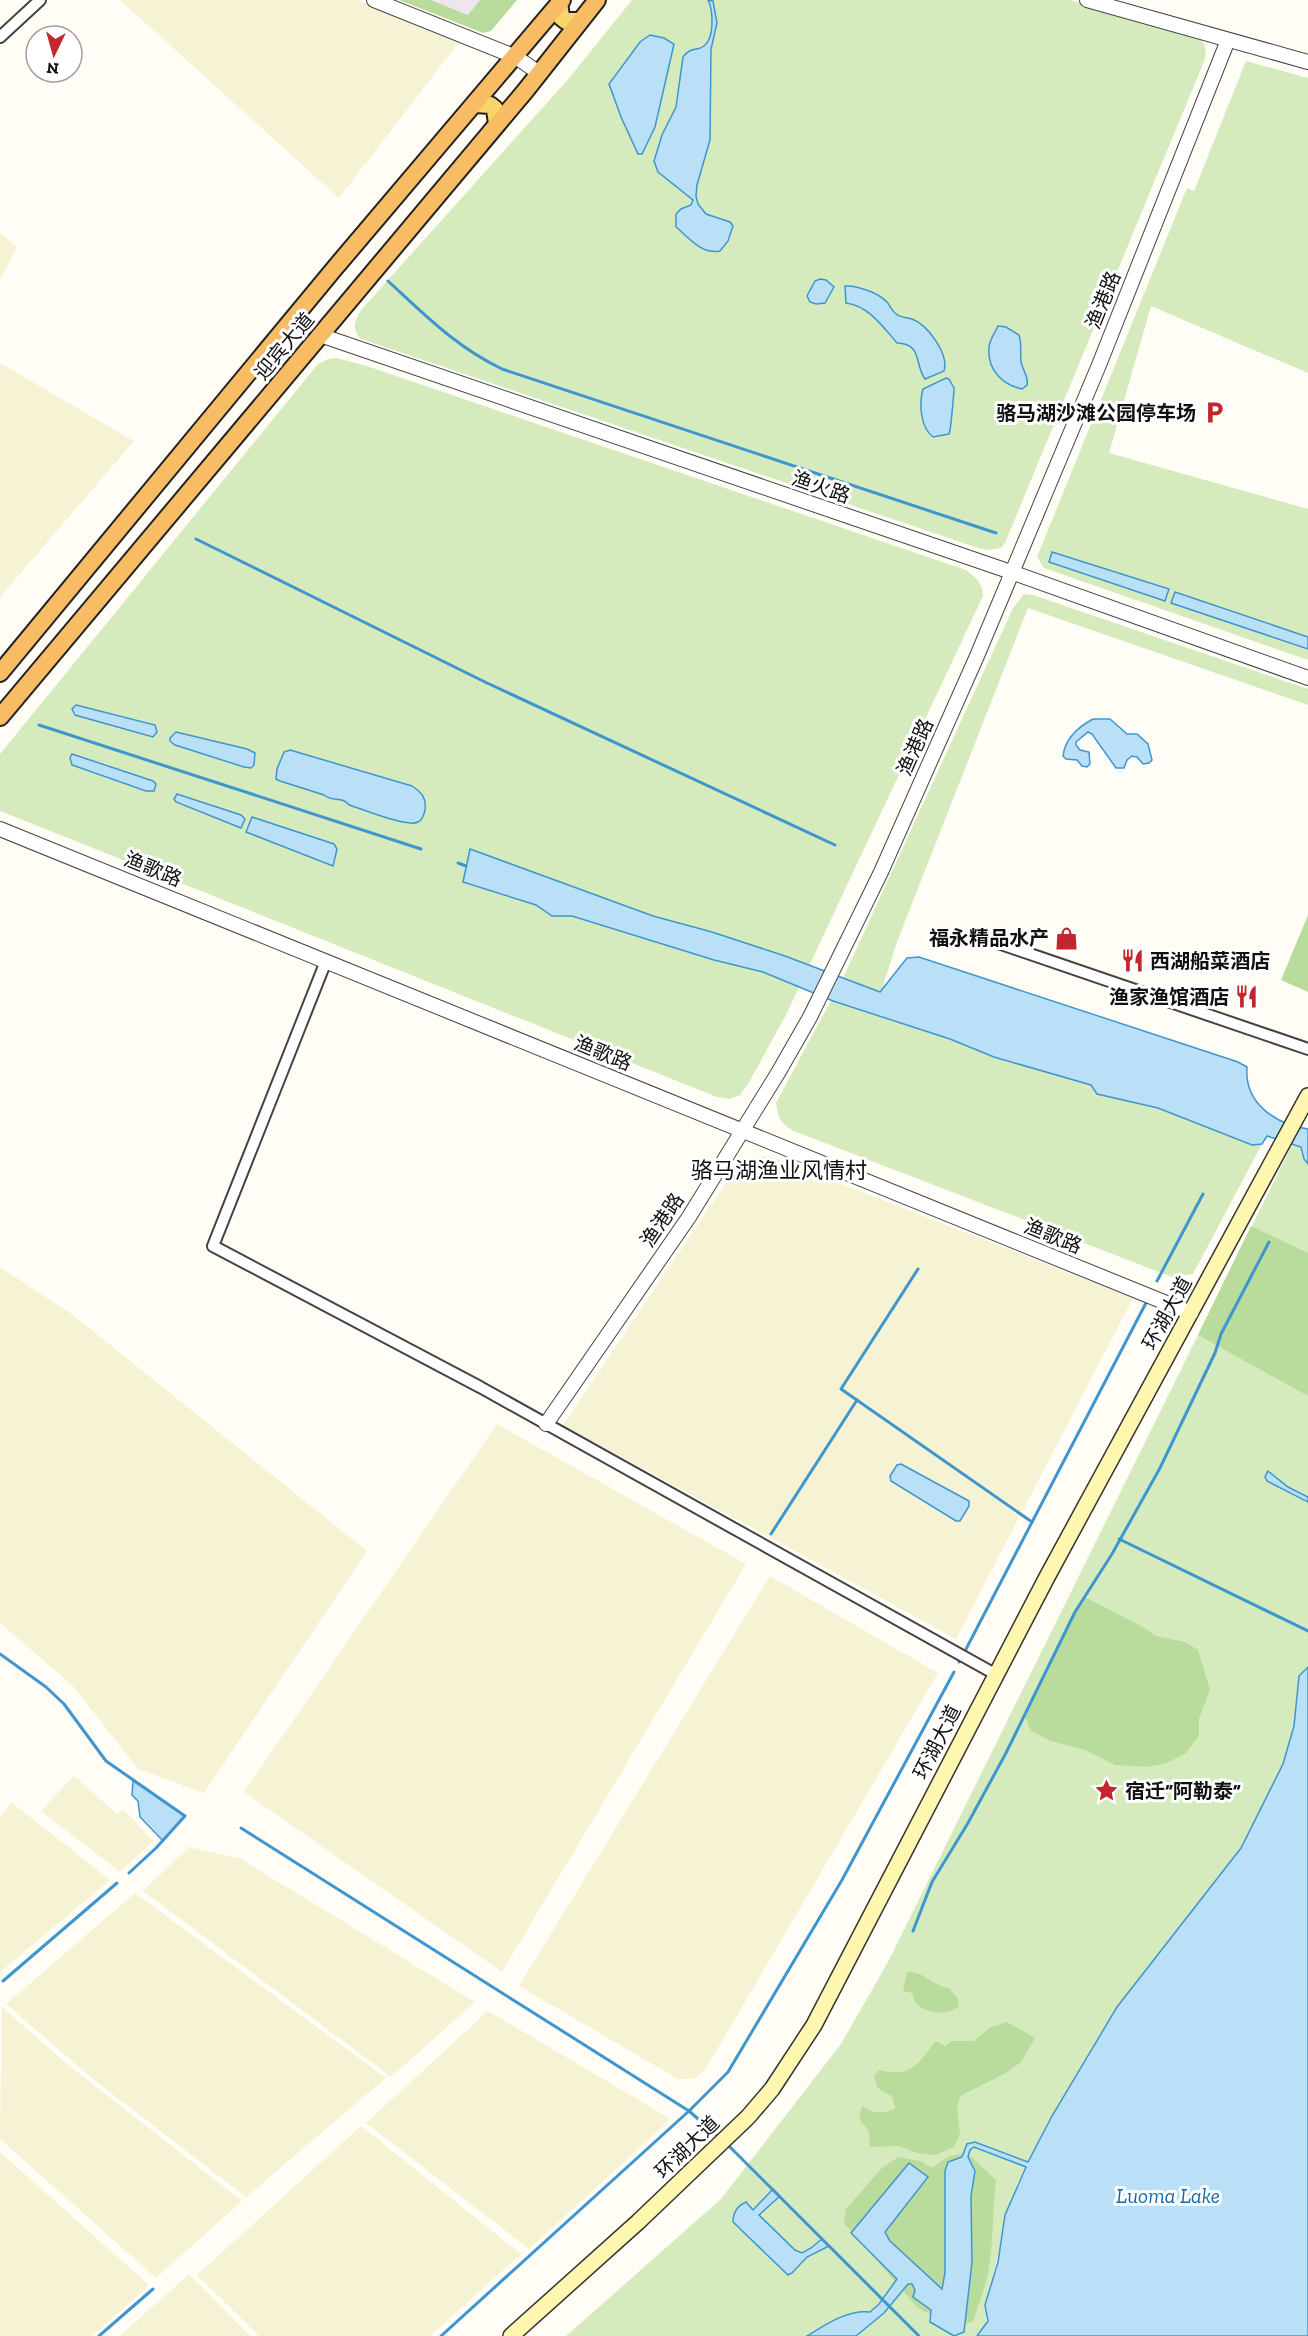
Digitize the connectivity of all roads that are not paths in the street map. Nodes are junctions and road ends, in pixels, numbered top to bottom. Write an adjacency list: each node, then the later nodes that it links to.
1 (40, 0): 7 (street)
2 (374, 0): 9 (street)
3 (597, 0): 6 (highway, 迎宾大道)
4 (1087, 0): 8 (street)
5 (560, 2): 6 (main road); 9 (highway, 迎宾大道)
6 (580, 21): 11 (highway, 迎宾大道)
7 (0, 37)
8 (1228, 40): 10 (street); 15 (street, 渔港路)
9 (516, 57): 11 (street); 12 (highway, 迎宾大道)
10 (1308, 62)
11 (539, 73): 13 (highway, 迎宾大道)
12 (475, 104): 13 (main road); 16 (highway, 迎宾大道)
13 (497, 124): 14 (highway, 迎宾大道)
14 (320, 335): 15 (street, 渔火路); 18 (highway, 迎宾大道)
15 (1011, 572): 17 (street, 渔火路); 24 (street, 渔港路)
16 (0, 673)
17 (1308, 678)
18 (0, 717)
19 (0, 829): 21 (street, 渔歌路)
20 (989, 940): 22 (street)
21 (326, 961): 24 (street, 渔歌路); 26 (street)
22 (1308, 1049)
23 (1307, 1098): 25 (main road, 环湖大道)
24 (742, 1130): 25 (street, 渔歌路); 26 (street, 渔港路)
25 (1191, 1313): 27 (main road, 环湖大道)
26 (546, 1424): 27 (street)
27 (995, 1674): 28 (main road, 环湖大道)
28 (511, 2336)

